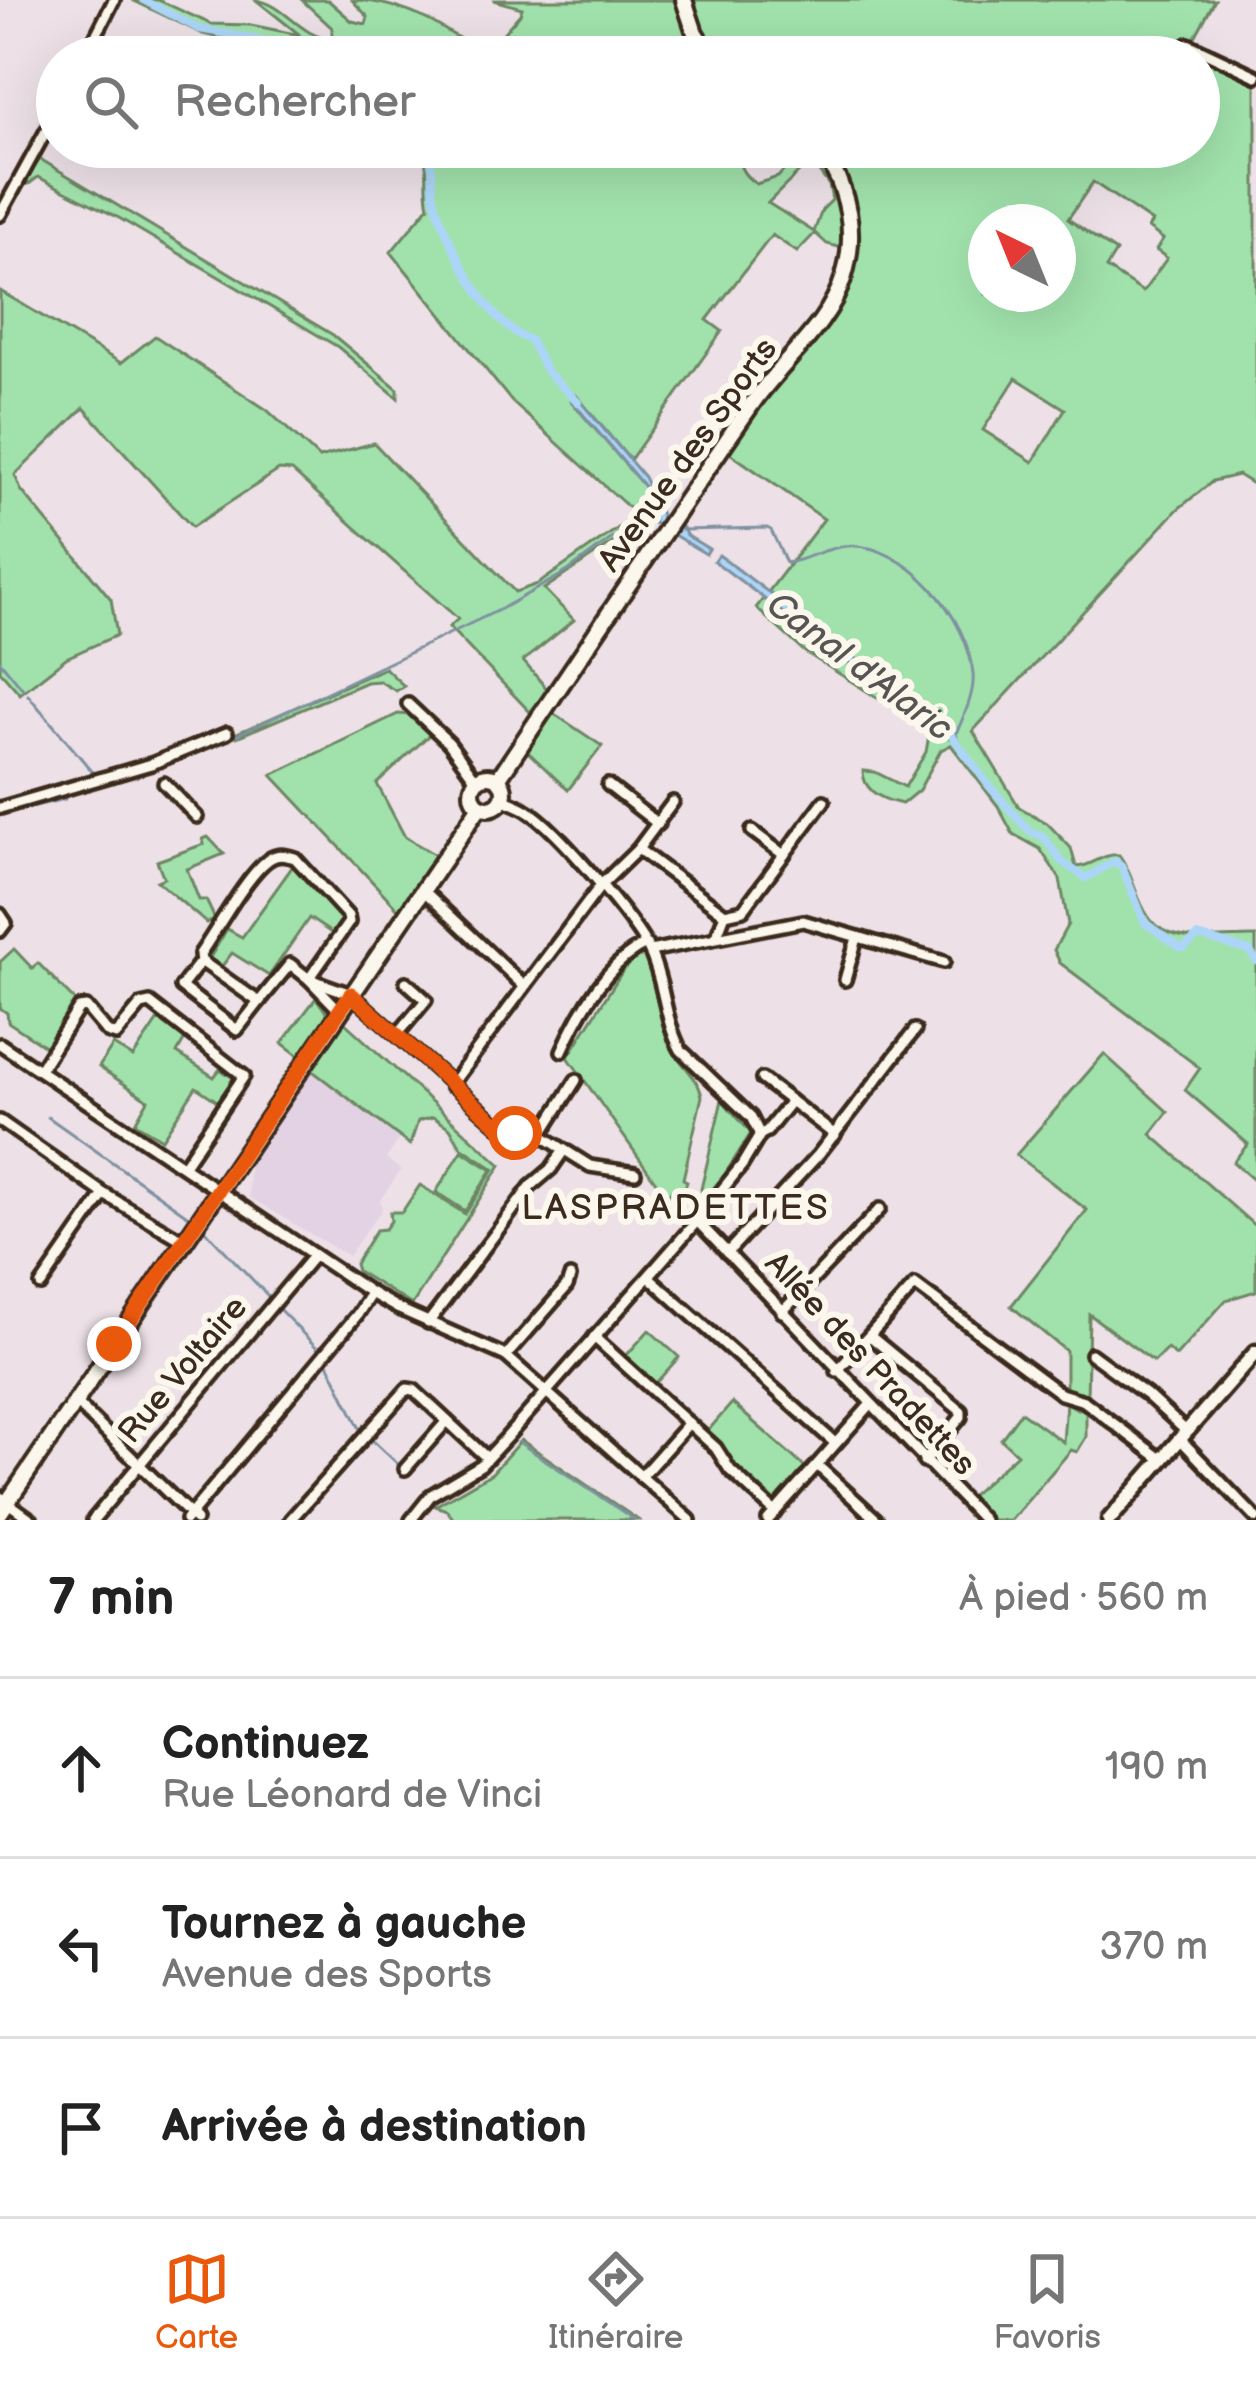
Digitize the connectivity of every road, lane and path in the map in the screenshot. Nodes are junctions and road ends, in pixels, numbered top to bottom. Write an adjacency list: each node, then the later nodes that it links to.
1 (114, 0): 3 (street)
2 (684, 0): 4 (main road)
3 (96, 36)
4 (697, 36)
5 (1220, 59): 6 (street)
6 (1256, 76)
7 (36, 149): 9 (street)
8 (832, 168): 12 (main road, Avenue des Sports)
9 (0, 215)
10 (408, 704): 13 (street)
11 (227, 733): 20 (street)
12 (498, 779): 13 (main road); 16 (main road)
13 (476, 780): 19 (main road)
14 (164, 783): 21 (street)
15 (608, 785): 22 (street)
16 (502, 799): 19 (main road); 26 (street)
17 (824, 801): 25 (street)
18 (673, 802): 22 (street)
19 (480, 806): 27 (main road)
20 (0, 808)
21 (197, 817)
22 (658, 824): 24 (street)
23 (752, 831): 25 (street)
24 (638, 849): 26 (street); 30 (street)
25 (784, 855): 28 (street)
26 (601, 886): 35 (street); 41 (street)
27 (422, 889): 41 (street); 42 (main road)
28 (743, 910): 30 (street); 31 (street)
29 (0, 914): 32 (street)
30 (725, 914): 33 (street)
31 (756, 929): 33 (street); 34 (street)
32 (0, 931)
33 (717, 935): 35 (street)
34 (857, 938): 37 (street); 39 (street)
35 (648, 947): 48 (street); 55 (street)
36 (201, 961): 38 (street); 43 (street); 43 (street)
37 (944, 962)
38 (310, 979): 42 (street); 43 (street); 44 (street)
39 (845, 980)
40 (406, 982): 46 (street)
41 (524, 986): 52 (street)
42 (351, 994): 44 (main road); 46 (street)
43 (259, 1002)
44 (340, 1011): 61 (main road)
45 (915, 1030): 57 (street)
46 (397, 1035): 52 (street)
47 (0, 1044): 49 (street)
48 (562, 1051)
49 (40, 1069): 59 (street); 59 (street)
50 (763, 1079): 53 (street)
51 (576, 1080): 56 (street)
52 (451, 1085): 56 (street)
53 (791, 1101): 55 (street); 57 (street)
54 (0, 1121): 62 (street)
55 (756, 1134): 64 (street)
56 (541, 1135): 58 (street)
57 (835, 1135): 66 (street)
58 (564, 1150): 60 (street); 73 (street)
59 (184, 1165): 61 (street)
60 (635, 1173)
61 (219, 1188): 65 (main road); 67 (street)
62 (104, 1194): 65 (street); 70 (street)
63 (880, 1209): 72 (street)
64 (697, 1221): 66 (street, Allée des Pradettes); 69 (street)
65 (184, 1241): 83 (main road)
66 (728, 1253): 72 (street, Allée des Pradettes)
67 (314, 1255): 71 (street); 92 (street, Rue Voltaire)
68 (570, 1277): 78 (street)
69 (649, 1277): 75 (street); 88 (street)
70 (41, 1285)
71 (371, 1293): 73 (street); 98 (street)
72 (782, 1312): 79 (street, Allée des Pradettes)
73 (428, 1323): 78 (street)
74 (870, 1336): 79 (street); 90 (street); 91 (street)
75 (594, 1337): 82 (street); 86 (street)
76 (1256, 1352): 80 (street)
77 (1091, 1354): 87 (street)
78 (506, 1356): 82 (street)
79 (837, 1370): 84 (street, Allée des Pradettes)
80 (1240, 1371): 81 (street); 87 (street)
81 (1256, 1378)
82 (546, 1391): 89 (street); 95 (street)
83 (75, 1402): 92 (street); 96 (main road)
84 (870, 1406): 88 (street); 91 (street, Allée des Pradettes)
85 (447, 1421): 89 (street); 94 (street); 102 (street)
86 (689, 1423): 95 (street); 97 (street)
87 (1183, 1435): 90 (street); 99 (street)
88 (835, 1443): 93 (street)
89 (487, 1458): 103 (street)
90 (1162, 1460): 107 (street)
91 (924, 1462): 106 (street, Allée des Pradettes)
92 (139, 1464): 98 (street); 101 (street, Rue Voltaire)
93 (817, 1465): 97 (street); 105 (street)
94 (405, 1469)
95 (641, 1477): 104 (street)
96 (3, 1504): 100 (street)
97 (771, 1516)
98 (190, 1518)
99 (1256, 1518)
100 (32, 1520)
101 (93, 1520)
102 (290, 1520)
103 (411, 1520)
104 (690, 1520)
105 (876, 1520)
106 (982, 1520)
107 (1109, 1520)

